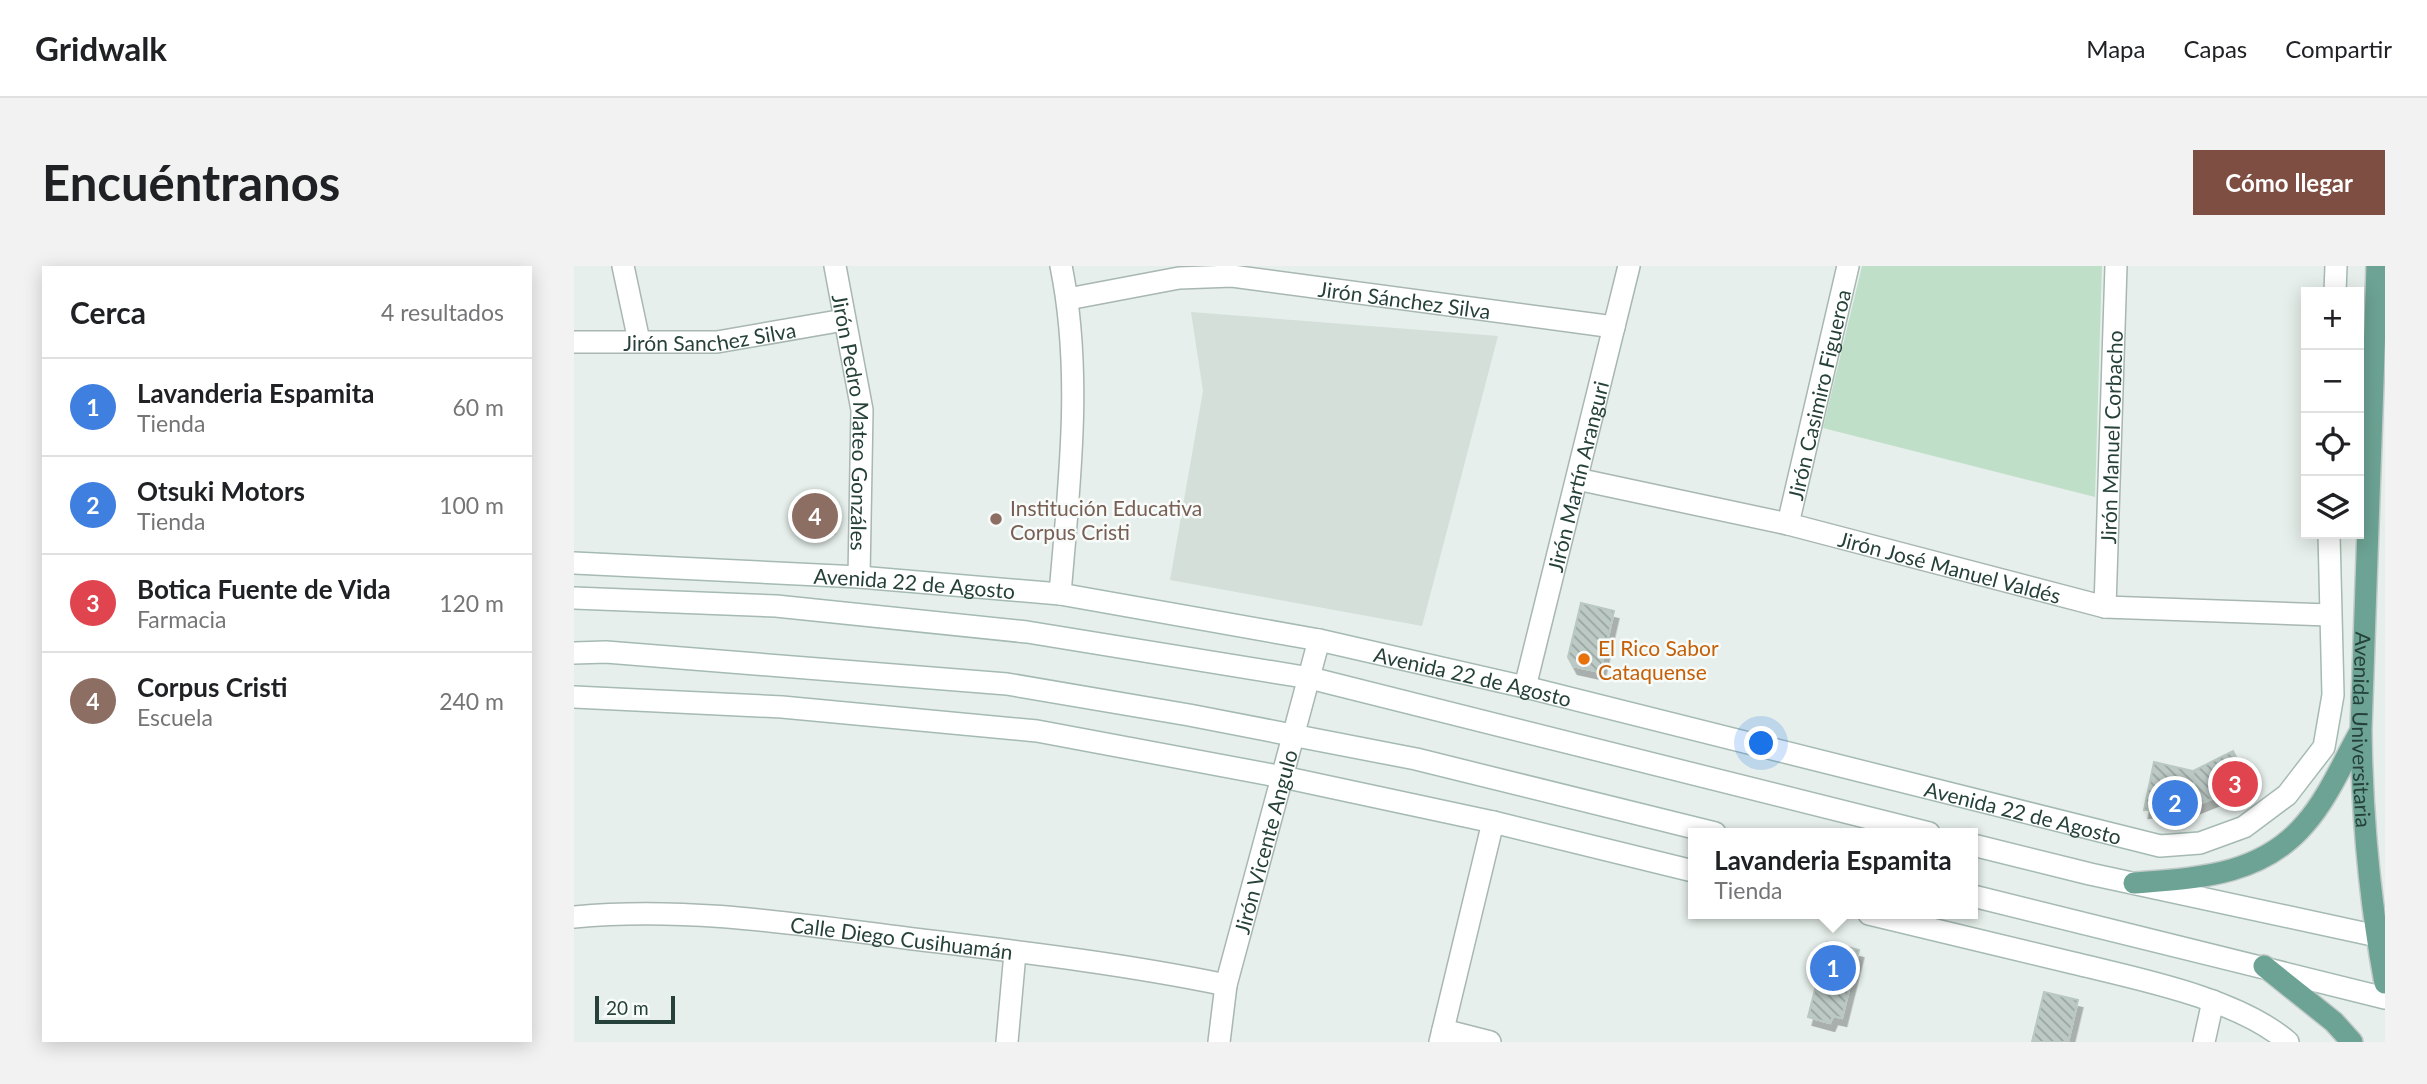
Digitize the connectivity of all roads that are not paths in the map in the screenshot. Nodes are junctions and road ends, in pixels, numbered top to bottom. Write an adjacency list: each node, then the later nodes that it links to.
1 (623, 266): 13 (street)
2 (835, 266): 11 (street, Jirón Pedro Mateo Gonzáles)
3 (1061, 266): 10 (street)
4 (1629, 266): 12 (street, Jirón Martín Aranguri)
5 (1848, 266): 16 (street, Jirón Casimiro Figueroa)
6 (2116, 266): 22 (street, Jirón Manuel Corbacho)
7 (2336, 266): 9 (street)
8 (2377, 266): 29 (main road, Avenida Universitaria)
9 (2335, 287)
10 (1068, 299): 12 (street, Jirón Sánchez Silva); 20 (street)
11 (844, 320): 13 (street, Jirón Sanchez Silva); 19 (street, Jirón Pedro Mateo Gonzáles)
12 (1614, 327): 15 (street, Jirón Martín Aranguri)
13 (639, 341): 14 (street, Jirón Sanchez Silva)
14 (574, 342)
15 (1577, 479): 16 (street, Jirón José Manuel Valdés); 27 (street, Jirón Martín Aranguri)
16 (1788, 524): 22 (street, Jirón José Manuel Valdés)
17 (2329, 539): 23 (street, Avenida Universitaria)
18 (574, 564): 19 (street, Avenida 22 de Agosto)
19 (859, 577): 20 (street, Avenida 22 de Agosto)
20 (1060, 594): 24 (street, Avenida 22 de Agosto)
21 (574, 598): 26 (street, Avenida 22 de Agosto)
22 (2105, 607): 23 (street, Jirón José Manuel Valdés)
23 (2329, 615): 31 (street, Avenida Universitaria)
24 (1319, 640): 26 (street, Jirón Vicente Angulo); 27 (street, Avenida 22 de Agosto)
25 (574, 653): 30 (street)
26 (1310, 678): 30 (street, Jirón Vicente Angulo); 35 (street, Avenida 22 de Agosto)
27 (1525, 687): 31 (street, Avenida 22 de Agosto)
28 (574, 697): 32 (street)
29 (2361, 730): 38 (main road); 42 (main road, Avenida Universitaria)
30 (1295, 736): 32 (street, Jirón Vicente Angulo); 34 (street)
31 (2323, 747)
32 (1283, 777): 33 (street); 46 (street, Jirón Vicente Angulo)
33 (1493, 822): 37 (street); 49 (street)
34 (1695, 828)
35 (1909, 828)
36 (1978, 846): 38 (street)
37 (1688, 870)
38 (2134, 883): 42 (street)
39 (1978, 897): 44 (street)
40 (574, 917): 43 (street, Calle Diego Cusihuamán)
41 (1890, 919): 48 (street)
42 (2381, 937): 45 (main road, Avenida Universitaria)
43 (1015, 953): 46 (street, Calle Diego Cusihuamán); 50 (street)
44 (2264, 966): 47 (street); 55 (main road)
45 (2385, 983)
46 (1226, 985): 51 (street, Jirón Vicente Angulo)
47 (2385, 998)
48 (2213, 1002): 53 (street); 54 (street)
49 (1442, 1036): 52 (street)
50 (1007, 1042)
51 (1219, 1042)
52 (1490, 1042)
53 (2204, 1042)
54 (2288, 1042)
55 (2352, 1042)

